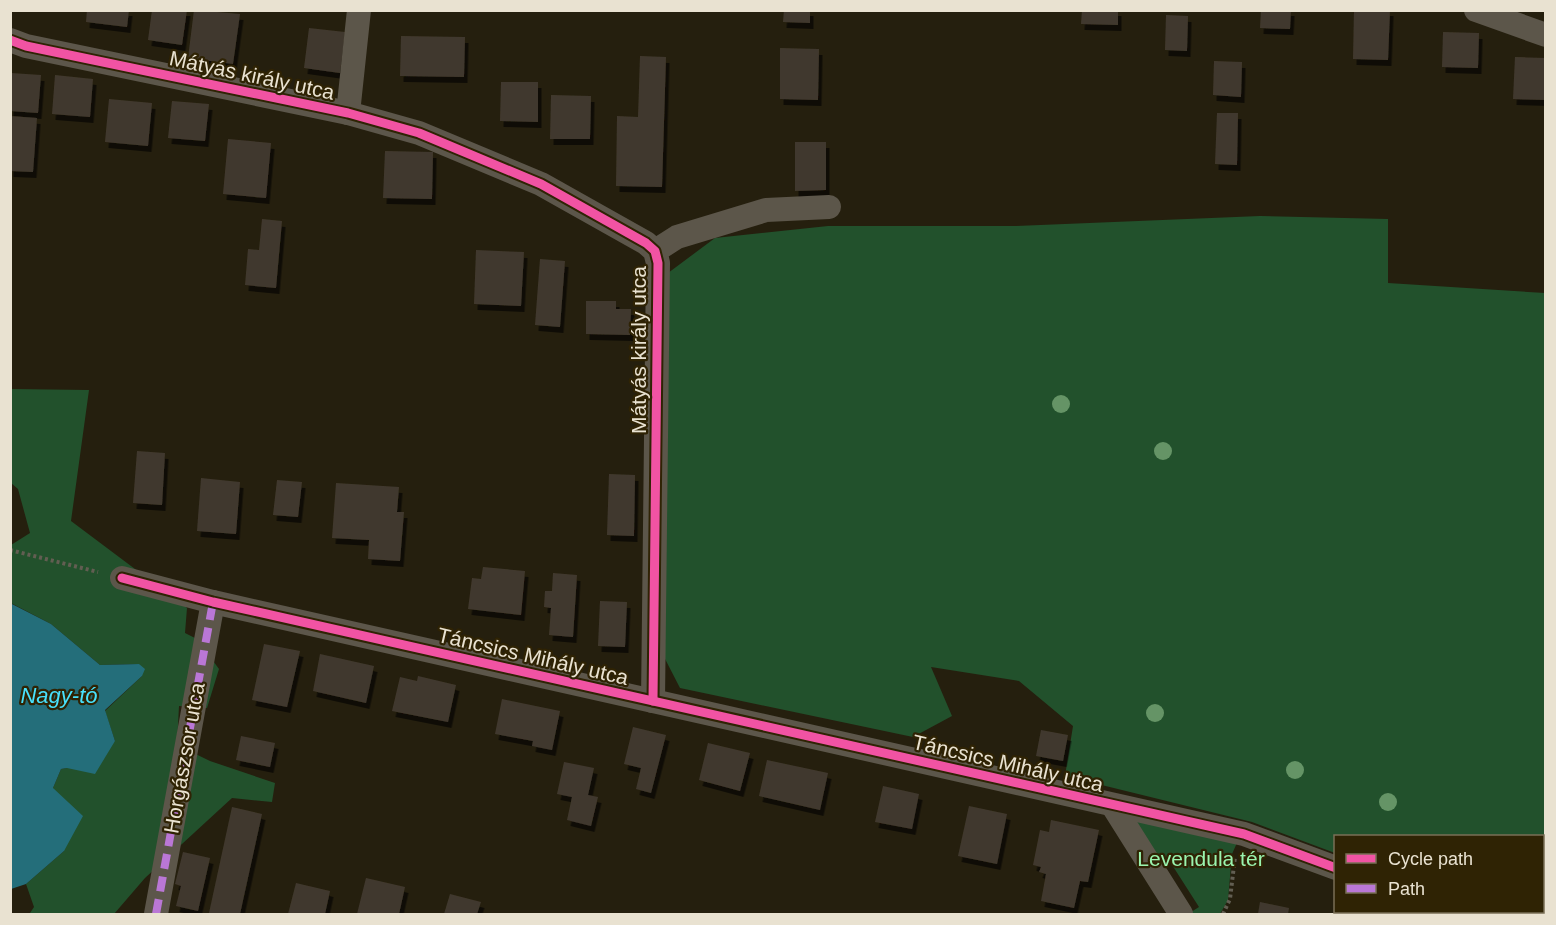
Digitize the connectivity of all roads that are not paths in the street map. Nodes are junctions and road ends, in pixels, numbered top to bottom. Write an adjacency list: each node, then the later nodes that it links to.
1 (359, 10): 5 (street)
2 (1476, 10): 3 (street)
3 (1545, 35)
4 (10, 40): 5 (street, Mátyás király utca)
5 (348, 113): 7 (street, Mátyás király utca)
6 (829, 207): 7 (street)
7 (655, 251): 10 (street, Mátyás király utca)
8 (122, 578): 9 (street, Táncsics Mihály utca)
9 (213, 602): 10 (street, Táncsics Mihály utca); 13 (street, Horgászsor utca)
10 (653, 701): 11 (street, Táncsics Mihály utca)
11 (1113, 806): 12 (street); 14 (street, Táncsics Mihály utca)
12 (1334, 868)
13 (156, 915)
14 (1181, 915)

